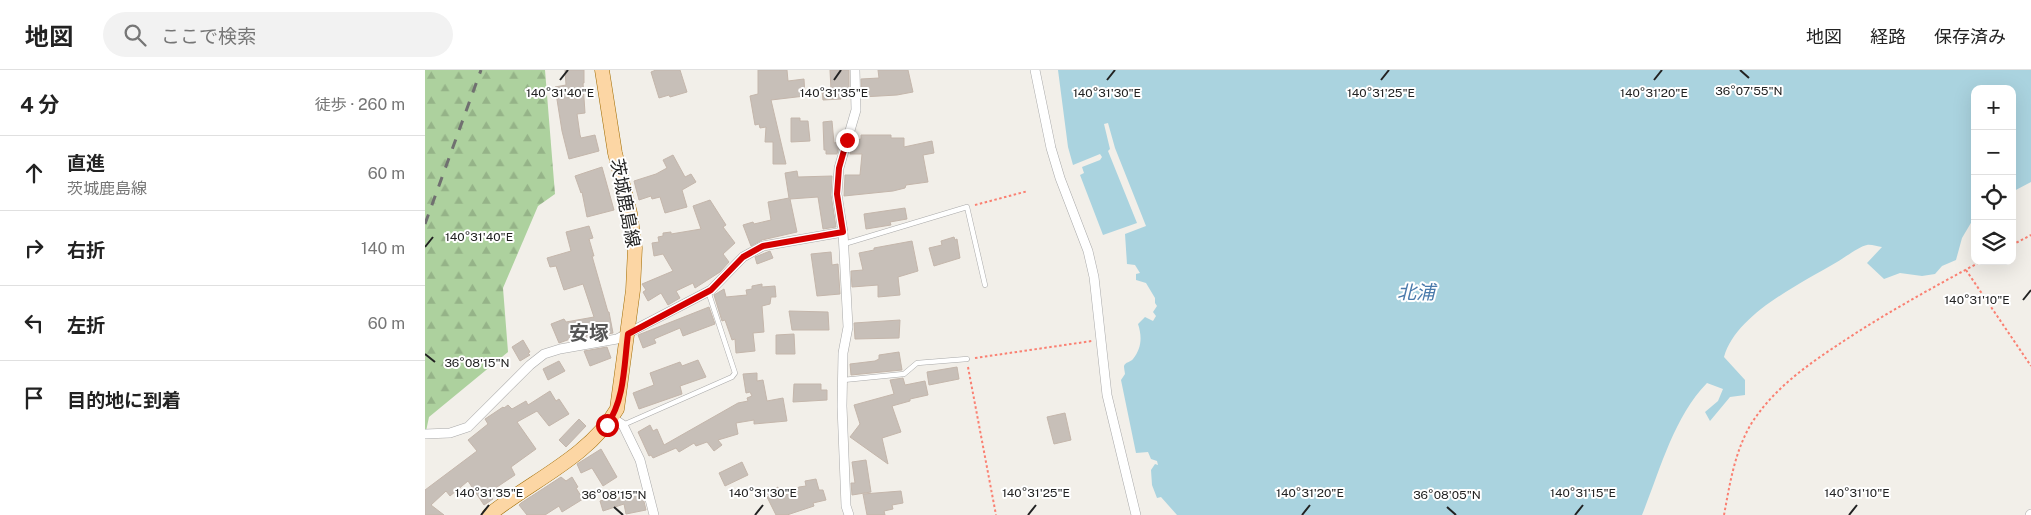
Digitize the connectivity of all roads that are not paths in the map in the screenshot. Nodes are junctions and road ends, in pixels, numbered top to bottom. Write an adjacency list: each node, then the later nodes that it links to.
1 (602, 70): 8 (main road, 茨城鹿島線)
2 (855, 70): 4 (street)
3 (1035, 70): 16 (street)
4 (843, 232): 5 (street); 7 (street)
5 (844, 244): 6 (lane); 10 (street)
6 (985, 284)
7 (708, 291): 8 (street); 11 (lane)
8 (628, 334): 11 (main road, 茨城鹿島線); 12 (street)
9 (967, 359): 10 (lane)
10 (843, 380): 15 (street)
11 (617, 421): 13 (main road, 茨城鹿島線); 14 (street)
12 (425, 434)
13 (489, 515)
14 (655, 515)
15 (849, 515)
16 (1136, 515)

